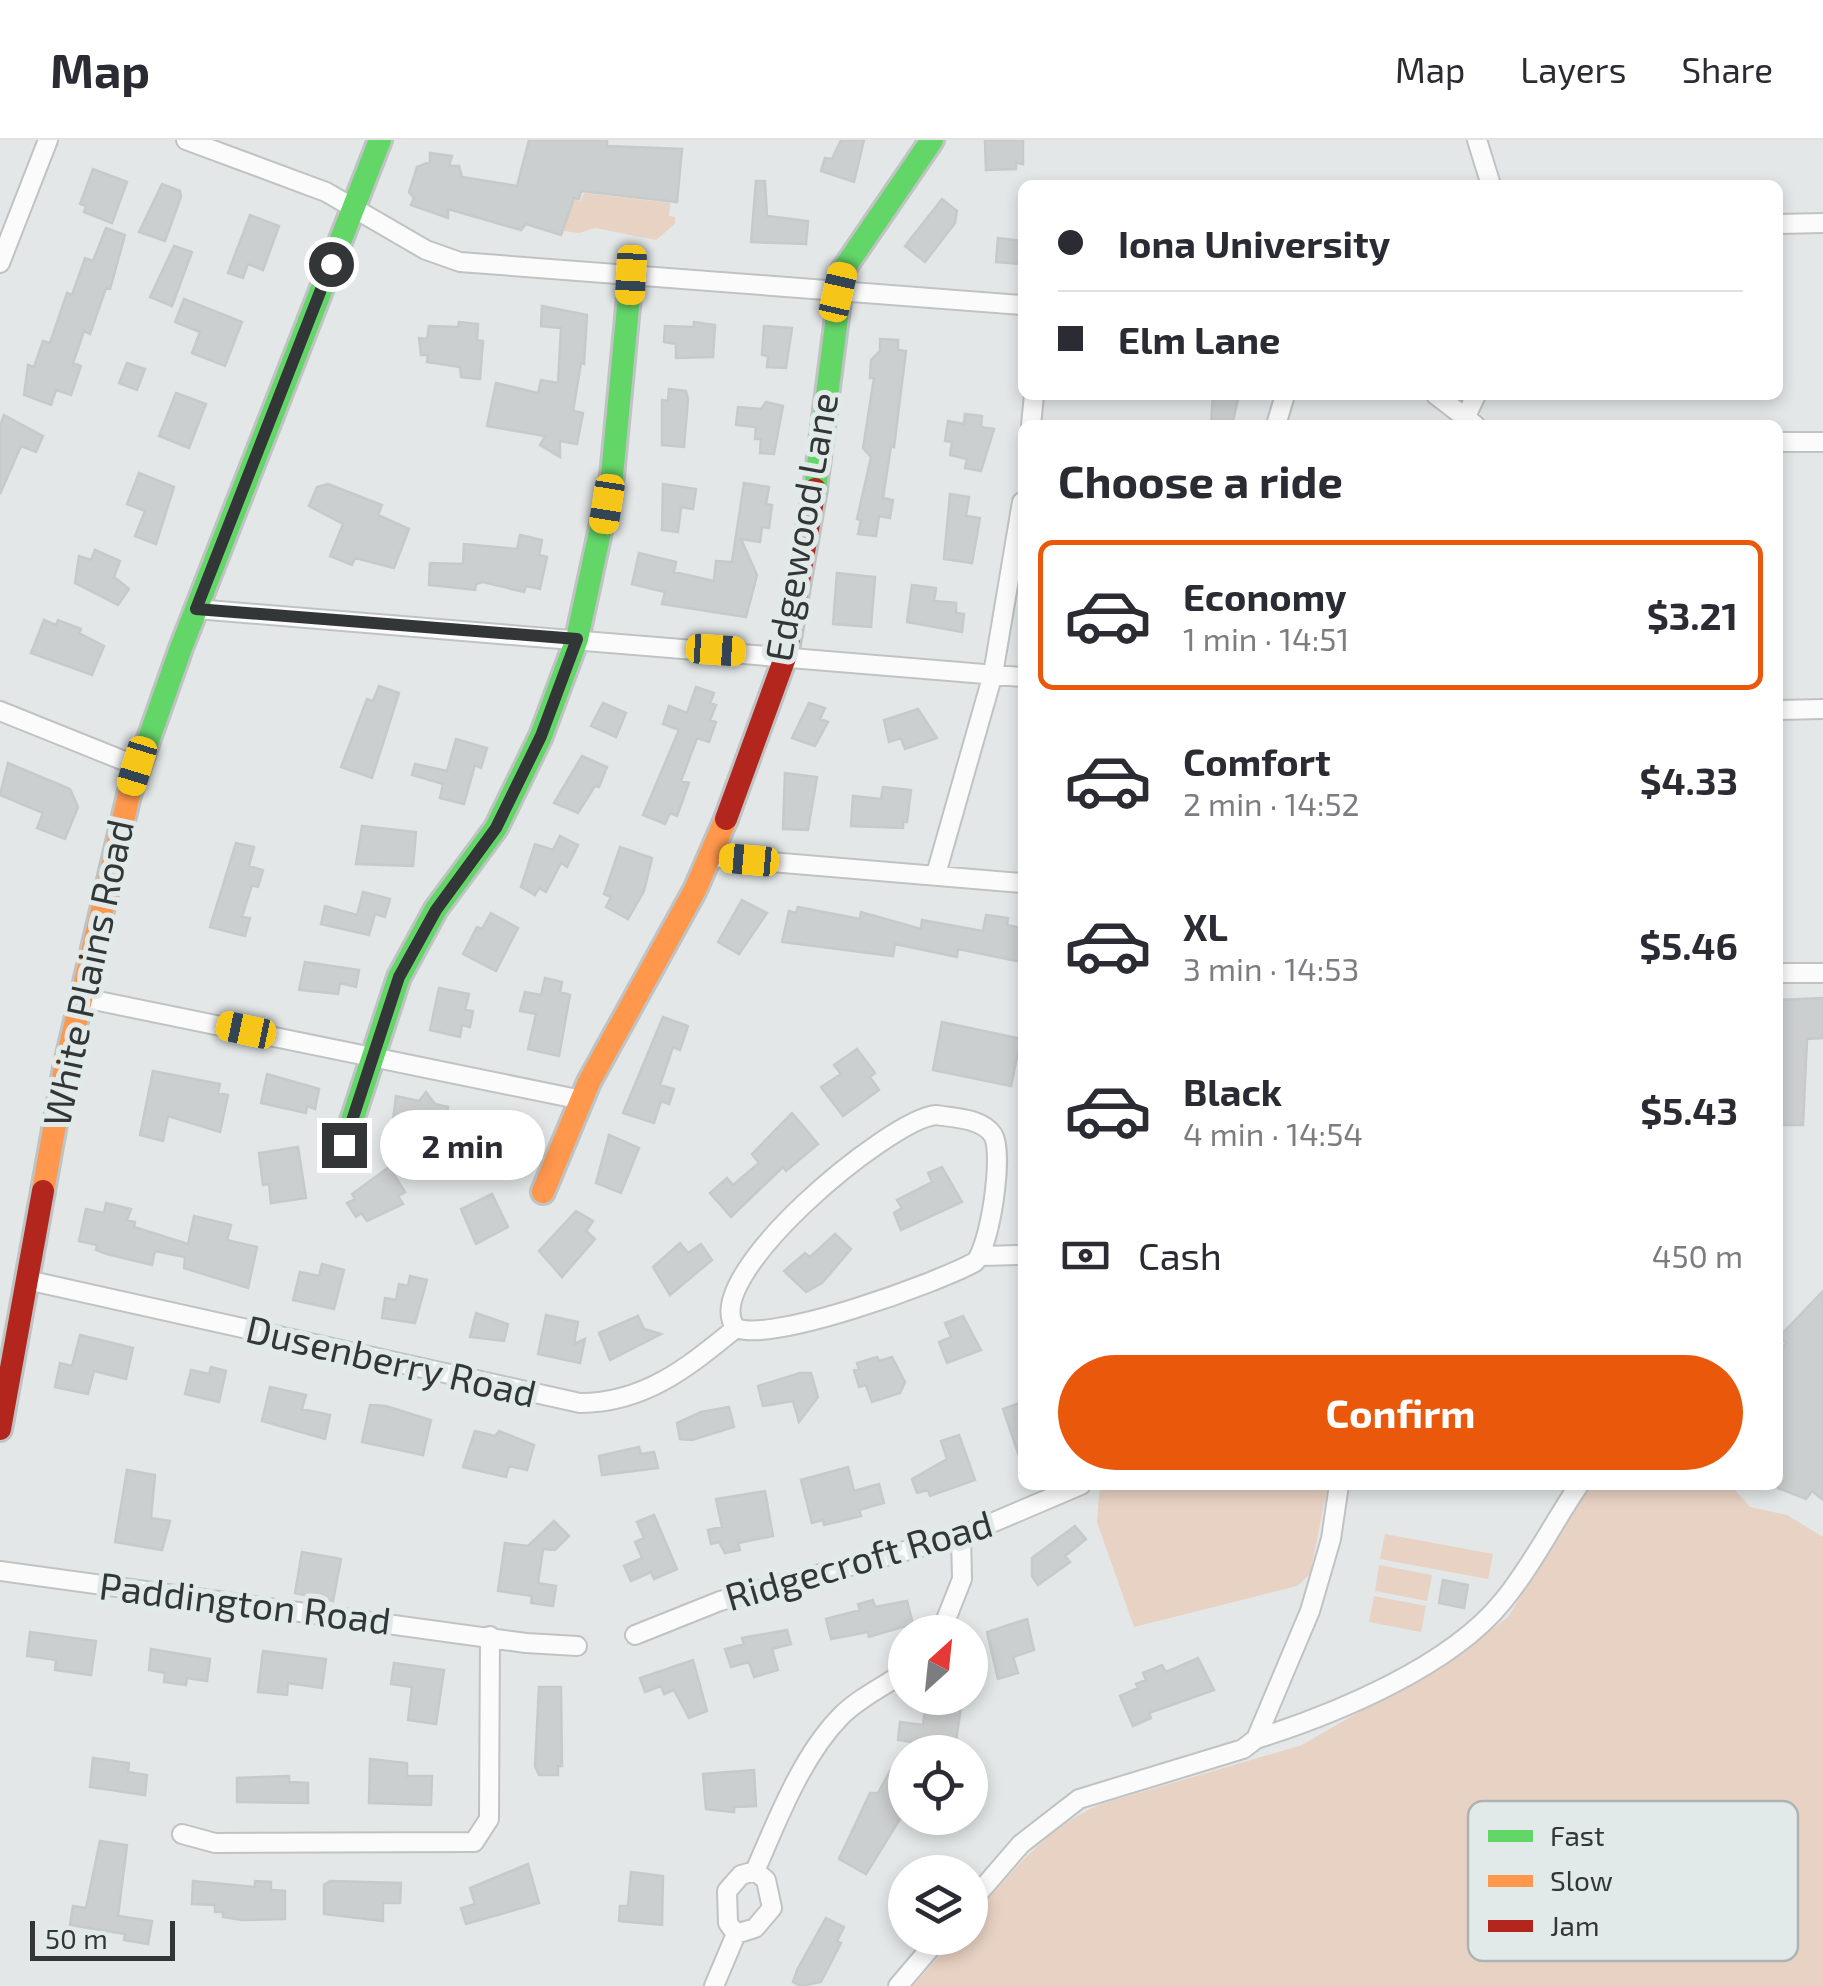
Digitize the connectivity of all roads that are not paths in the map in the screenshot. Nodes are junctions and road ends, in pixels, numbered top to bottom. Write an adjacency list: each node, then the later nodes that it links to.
1 (48, 140): 10 (street)
2 (186, 140): 7 (street)
3 (380, 140): 7 (street, White Plains Road)
4 (932, 140): 12 (street, Edgewood Lane)
5 (1477, 140): 6 (street)
6 (1489, 180)
7 (354, 207): 11 (street); 19 (street, White Plains Road)
8 (1823, 223): 9 (street)
9 (1783, 224)
10 (0, 263)
11 (631, 275): 12 (street); 20 (street)
12 (838, 292): 13 (street); 21 (street, Edgewood Lane)
13 (1018, 305)
14 (1442, 400): 15 (street)
15 (1466, 420)
16 (1783, 442): 17 (street)
17 (1823, 442)
18 (1018, 526): 22 (street)
19 (196, 609): 20 (street); 27 (street, White Plains Road)
20 (577, 639): 21 (street); 34 (street)
21 (786, 655): 22 (street); 28 (street, Edgewood Lane)
22 (993, 674): 23 (street); 29 (street)
23 (1018, 677)
24 (1823, 709): 25 (street)
25 (1783, 710)
26 (0, 711): 27 (street)
27 (137, 766): 33 (street, White Plains Road)
28 (712, 857): 29 (street); 35 (street, Edgewood Lane)
29 (936, 874): 30 (street)
30 (1018, 883)
31 (1823, 972): 32 (street)
32 (1783, 973)
33 (79, 997): 34 (street); 40 (street, White Plains Road)
34 (372, 1056): 35 (street); 36 (street)
35 (582, 1100): 37 (street, Edgewood Lane)
36 (344, 1145)
37 (543, 1192)
38 (1018, 1255): 39 (street)
39 (981, 1256): 41 (street); 41 (street)
40 (27, 1280): 41 (street, Dusenberry Road); 42 (street, White Plains Road)
41 (736, 1328)
42 (1, 1420)
43 (1069, 1490): 46 (street, Ridgecroft Road)
44 (1338, 1490): 53 (street)
45 (1576, 1490): 53 (street)
46 (961, 1536): 48 (street); 49 (street, Ridgecroft Road)
47 (0, 1571): 50 (street, Paddington Road)
48 (948, 1615)
49 (635, 1635)
50 (490, 1636): 51 (street); 54 (street)
51 (577, 1646)
52 (888, 1683): 55 (street)
53 (1256, 1739): 56 (street)
54 (182, 1834)
55 (755, 1871): 57 (street); 57 (street)
56 (988, 1883)
57 (736, 1934): 59 (street)
58 (924, 1955): 60 (street)
59 (714, 1986)
60 (898, 1986)

